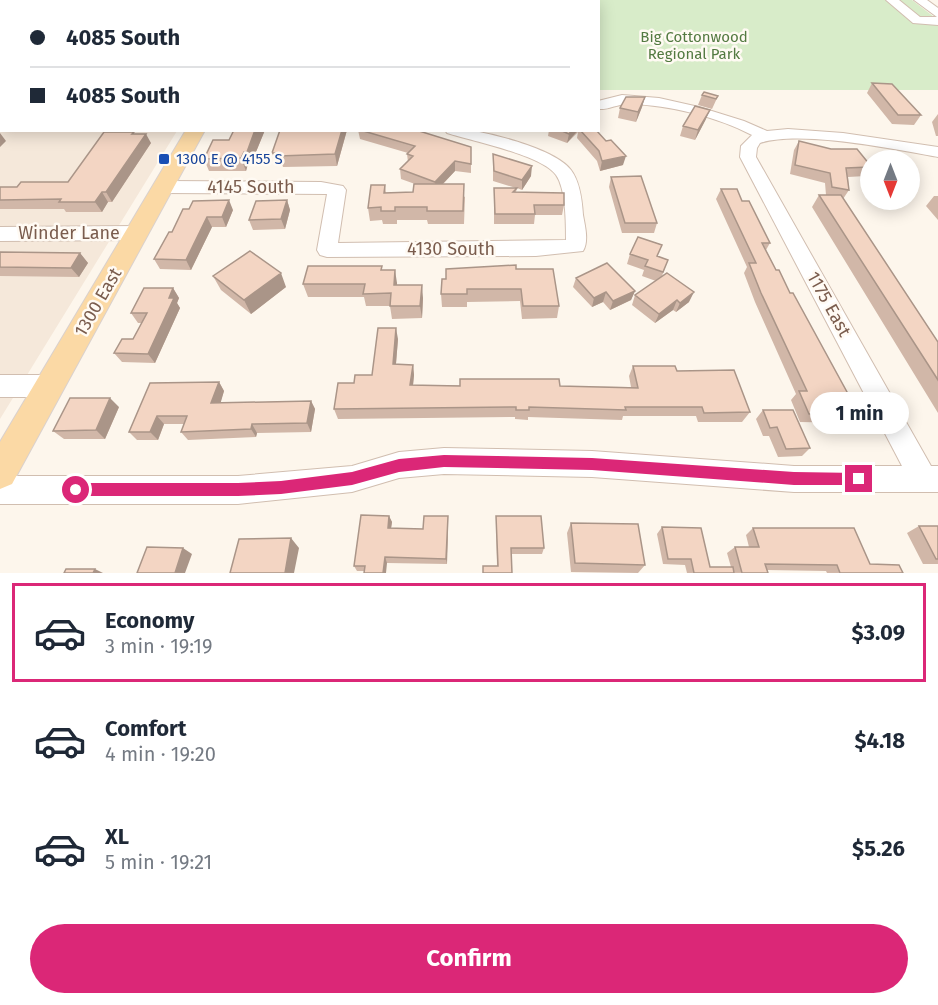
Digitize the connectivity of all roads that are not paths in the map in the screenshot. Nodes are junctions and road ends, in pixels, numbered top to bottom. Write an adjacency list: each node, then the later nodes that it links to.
1 (892, 0): 4 (street)
2 (920, 0): 3 (street)
3 (938, 14)
4 (938, 21)
5 (602, 105): 8 (street)
6 (195, 132): 10 (main road, 1300 East)
7 (460, 132): 13 (street, 4130 South)
8 (765, 136): 9 (street); 17 (street, 1175 East)
9 (938, 152)
10 (164, 187): 11 (main road, 1300 East); 13 (street, 4145 South)
11 (138, 233): 12 (street, Winder Lane); 15 (main road, 1300 East)
12 (0, 234)
13 (327, 250)
14 (0, 386): 15 (street)
15 (50, 386): 16 (main road, 1300 East)
16 (0, 473)
17 (931, 479): 18 (street)
18 (0, 490)

